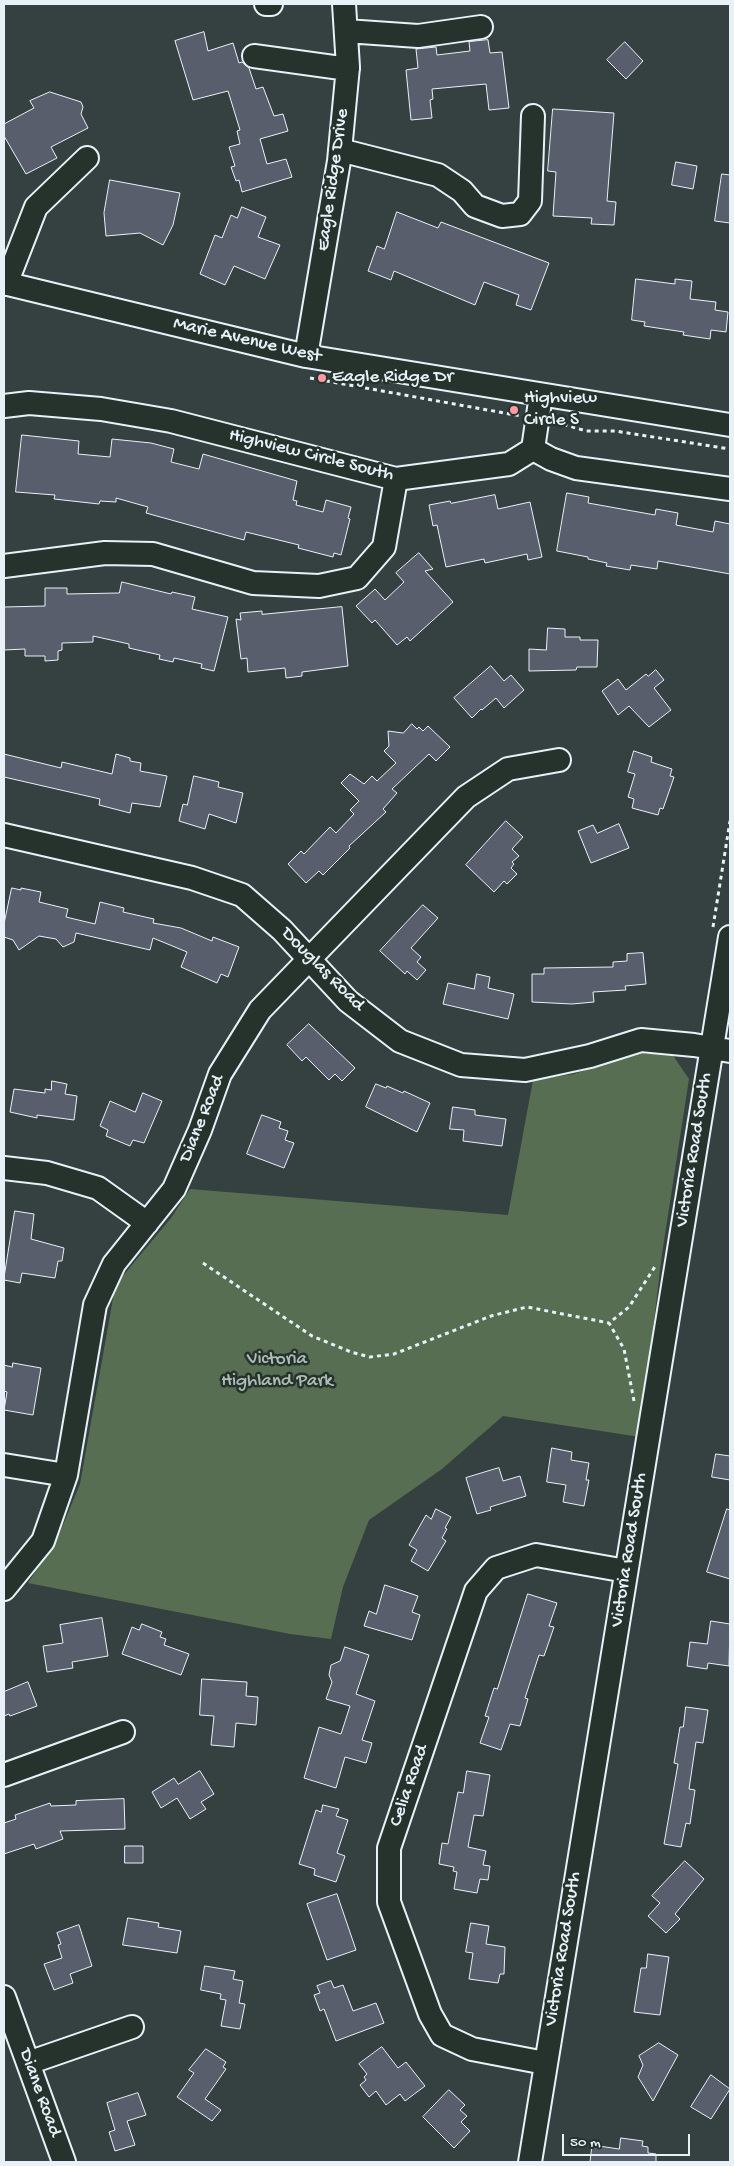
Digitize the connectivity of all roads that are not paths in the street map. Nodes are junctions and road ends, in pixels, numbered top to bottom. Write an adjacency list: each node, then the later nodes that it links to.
1 (266, 4): 2 (street)
2 (271, 4)
3 (344, 4): 5 (street, Eagle Ridge Drive)
4 (481, 27): 5 (street)
5 (346, 31): 7 (street, Eagle Ridge Drive)
6 (254, 56): 7 (street)
7 (348, 69): 9 (street, Eagle Ridge Drive)
8 (533, 116): 9 (street)
9 (340, 150): 12 (street, Eagle Ridge Drive)
10 (87, 158): 11 (street)
11 (5, 283): 12 (street, Marie Avenue West)
12 (306, 356): 13 (street, Marie Avenue West)
13 (541, 395): 15 (street, Marie Avenue West); 16 (street)
14 (4, 406): 17 (street, Highview Circle South)
15 (730, 425)
16 (533, 449): 17 (street, Highview Circle South); 18 (street)
17 (396, 479): 19 (street)
18 (730, 489)
19 (4, 566)
20 (559, 760): 23 (street, Diane Road)
21 (4, 835): 23 (street, Douglas Road)
22 (730, 937): 24 (street, Victoria Road South)
23 (309, 959): 24 (street, Douglas Road); 26 (street, Diane Road)
24 (721, 1049): 29 (street, Victoria Road South)
25 (4, 1168): 26 (street)
26 (147, 1223): 28 (street, Diane Road)
27 (4, 1465): 28 (street)
28 (66, 1475): 30 (street, Diane Road)
29 (626, 1570): 36 (street, Victoria Road South); 36 (street, Celia Road)
30 (4, 1590)
31 (123, 1732): 32 (street)
32 (4, 1775)
33 (4, 1996): 35 (street, Diane Road)
34 (132, 2027): 35 (street)
35 (28, 2063): 37 (street, Diane Road)
36 (545, 2063): 38 (street, Victoria Road South)
37 (64, 2162)
38 (530, 2162)

